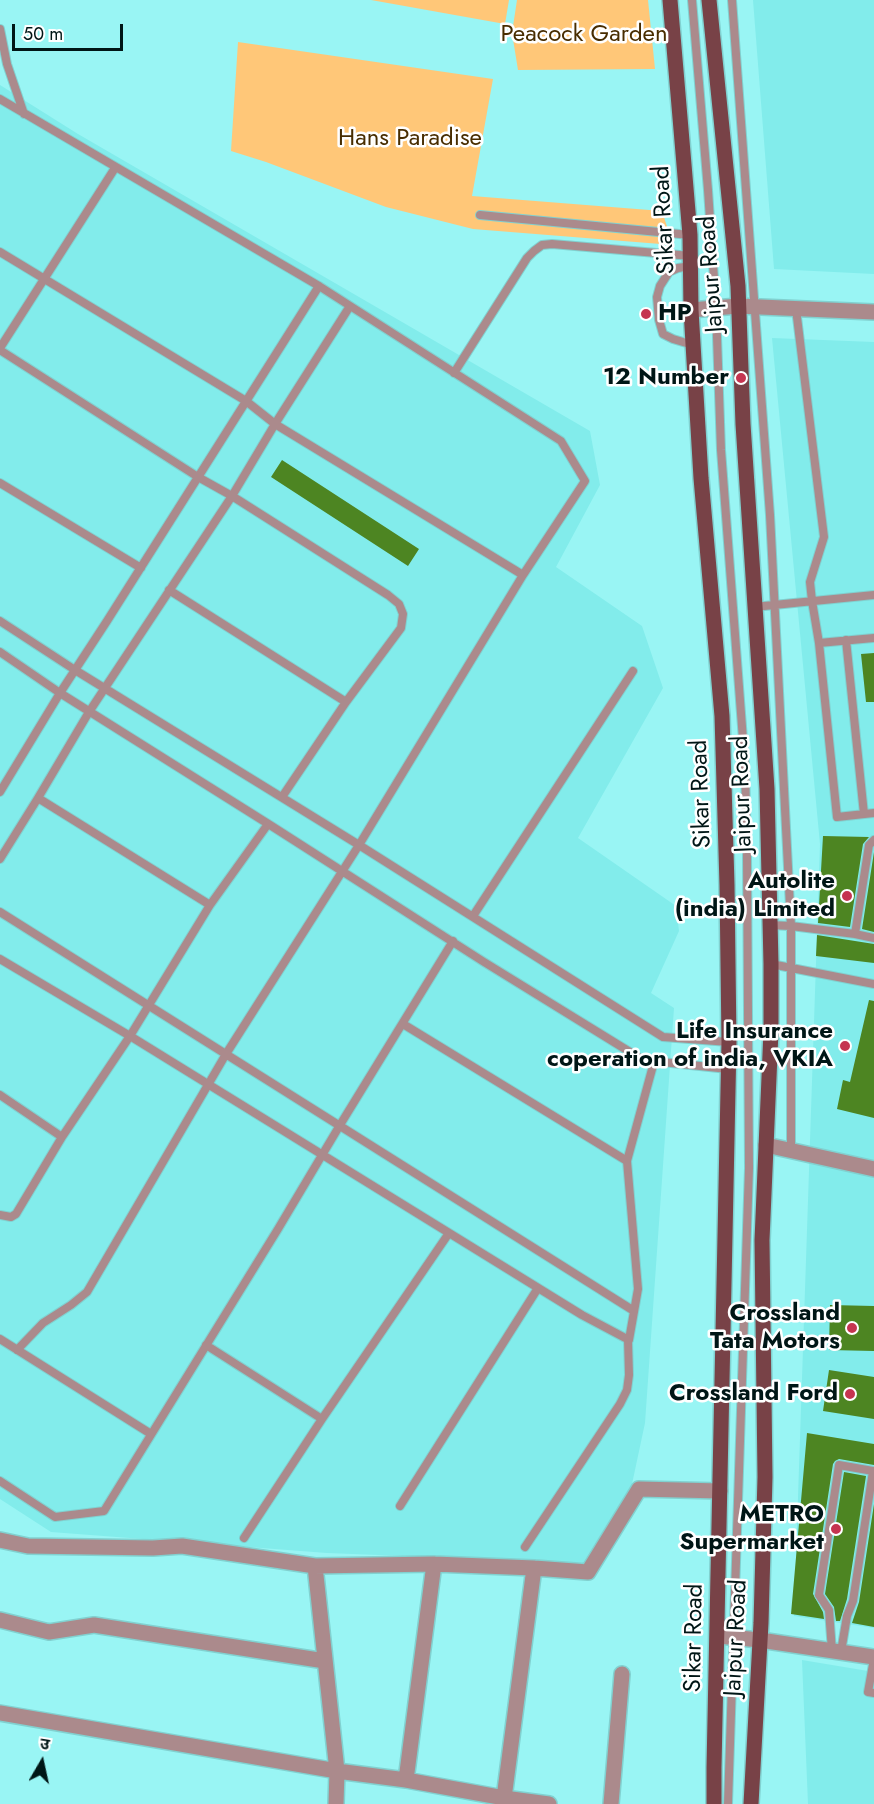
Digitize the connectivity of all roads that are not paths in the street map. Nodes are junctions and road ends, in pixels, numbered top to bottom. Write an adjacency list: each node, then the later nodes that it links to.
1 (670, 0): 10 (main road, Sikar Road)
2 (692, 0): 18 (lane)
3 (709, 0): 16 (main road, Jaipur Road)
4 (732, 0): 17 (lane)
5 (0, 30): 7 (lane)
6 (0, 99): 7 (lane)
7 (24, 114): 8 (lane)
8 (115, 168): 13 (lane); 14 (lane)
9 (480, 215): 10 (lane)
10 (690, 235): 12 (main road, Sikar Road)
11 (0, 252): 13 (lane)
12 (691, 261): 20 (main road, Sikar Road); 22 (lane); 24 (lane)
13 (44, 279): 23 (lane); 25 (lane)
14 (319, 286): 15 (lane); 25 (lane)
15 (350, 306): 24 (lane); 26 (lane)
16 (738, 306): 17 (street); 18 (street); 36 (main road, Jaipur Road)
17 (756, 307): 19 (street); 35 (lane)
18 (716, 308): 20 (street); 107 (lane)
19 (796, 309): 21 (street); 34 (lane)
20 (691, 310): 22 (main road, Sikar Road)
21 (874, 312)
22 (693, 345): 73 (main road, Sikar Road)
23 (0, 349): 27 (lane)
24 (454, 373): 31 (lane)
25 (246, 401): 26 (lane); 27 (lane)
26 (275, 424): 29 (lane); 31 (lane)
27 (198, 477): 29 (lane); 30 (lane)
28 (0, 483): 30 (lane)
29 (232, 496): 32 (lane); 46 (lane)
30 (141, 568): 42 (lane)
31 (523, 575): 55 (lane)
32 (169, 590): 44 (lane); 46 (lane)
33 (874, 595): 34 (lane)
34 (812, 601): 35 (lane); 40 (lane)
35 (774, 605): 36 (lane); 62 (lane)
36 (754, 607): 61 (main road, Jaipur Road)
37 (0, 621): 42 (lane)
38 (874, 638): 39 (lane)
39 (846, 640): 40 (lane); 52 (lane)
40 (819, 643): 52 (lane)
41 (0, 652): 45 (lane)
42 (75, 670): 44 (lane); 45 (lane)
43 (633, 670): 60 (lane)
44 (104, 688): 47 (lane); 49 (lane)
45 (60, 693): 47 (lane); 48 (lane)
46 (346, 702): 49 (lane)
47 (89, 712): 50 (lane); 53 (lane)
48 (0, 792)
49 (282, 797): 55 (lane)
50 (38, 798): 56 (lane); 58 (lane)
51 (874, 813): 52 (lane)
52 (864, 814)
53 (268, 824): 57 (lane); 58 (lane)
54 (874, 840): 63 (lane)
55 (359, 845): 57 (lane); 60 (lane)
56 (0, 859)
57 (342, 871): 65 (lane); 74 (lane)
58 (210, 904): 70 (lane)
59 (0, 912): 70 (lane)
60 (473, 916): 73 (lane)
61 (770, 925): 62 (lane); 67 (main road, Jaipur Road)
62 (791, 926): 63 (lane); 68 (lane)
63 (855, 933): 64 (lane)
64 (874, 938)
65 (453, 941): 71 (lane); 75 (lane)
66 (0, 959): 72 (lane)
67 (771, 964): 68 (lane); 81 (main road, Jaipur Road)
68 (792, 968): 69 (lane); 82 (lane)
69 (874, 984)
70 (149, 1006): 72 (lane); 74 (lane)
71 (403, 1024): 79 (lane); 84 (lane)
72 (130, 1036): 77 (lane); 80 (lane)
73 (729, 1042): 76 (main road, Sikar Road)
74 (226, 1054): 77 (lane); 79 (lane)
75 (654, 1062): 76 (lane); 84 (lane)
76 (728, 1069): 97 (main road, Sikar Road)
77 (207, 1084): 83 (lane); 93 (lane)
78 (0, 1095): 80 (lane)
79 (340, 1125): 83 (lane); 89 (lane)
80 (62, 1137): 86 (lane)
81 (766, 1145): 82 (street); 108 (main road, Jaipur Road)
82 (791, 1151): 85 (street)
83 (322, 1155): 87 (lane); 92 (lane)
84 (627, 1161): 89 (lane)
85 (874, 1169)
86 (0, 1215)
87 (449, 1233): 88 (lane); 94 (lane)
88 (538, 1288): 91 (lane); 98 (lane)
89 (634, 1311): 91 (lane)
90 (0, 1339): 93 (lane)
91 (628, 1340): 101 (lane)
92 (207, 1345): 94 (lane); 95 (lane)
93 (17, 1350): 95 (lane)
94 (322, 1419): 99 (lane)
95 (151, 1434): 96 (lane)
96 (0, 1481)
97 (720, 1491): 104 (street); 106 (main road, Sikar Road)
98 (400, 1506)
99 (244, 1538)
100 (0, 1540): 103 (street)
101 (525, 1547)
102 (434, 1564): 103 (street); 104 (street); 116 (street)
103 (315, 1566): 111 (street)
104 (534, 1568): 117 (street)
105 (0, 1620): 111 (street)
106 (718, 1636): 107 (street); 121 (main road, Sikar Road)
107 (734, 1638): 108 (street); 122 (lane)
108 (760, 1640): 109 (street); 123 (main road, Jaipur Road)
109 (836, 1651): 109 (lane); 110 (street)
110 (874, 1658): 113 (lane)
111 (326, 1661): 115 (street)
112 (622, 1674): 120 (street)
113 (874, 1693)
114 (0, 1713): 115 (street)
115 (337, 1771): 116 (street); 118 (street)
116 (406, 1780): 117 (street)
117 (509, 1800): 119 (street)
118 (336, 1804)
119 (549, 1804)
120 (610, 1804)
121 (714, 1804)
122 (728, 1804)
123 (751, 1804)

